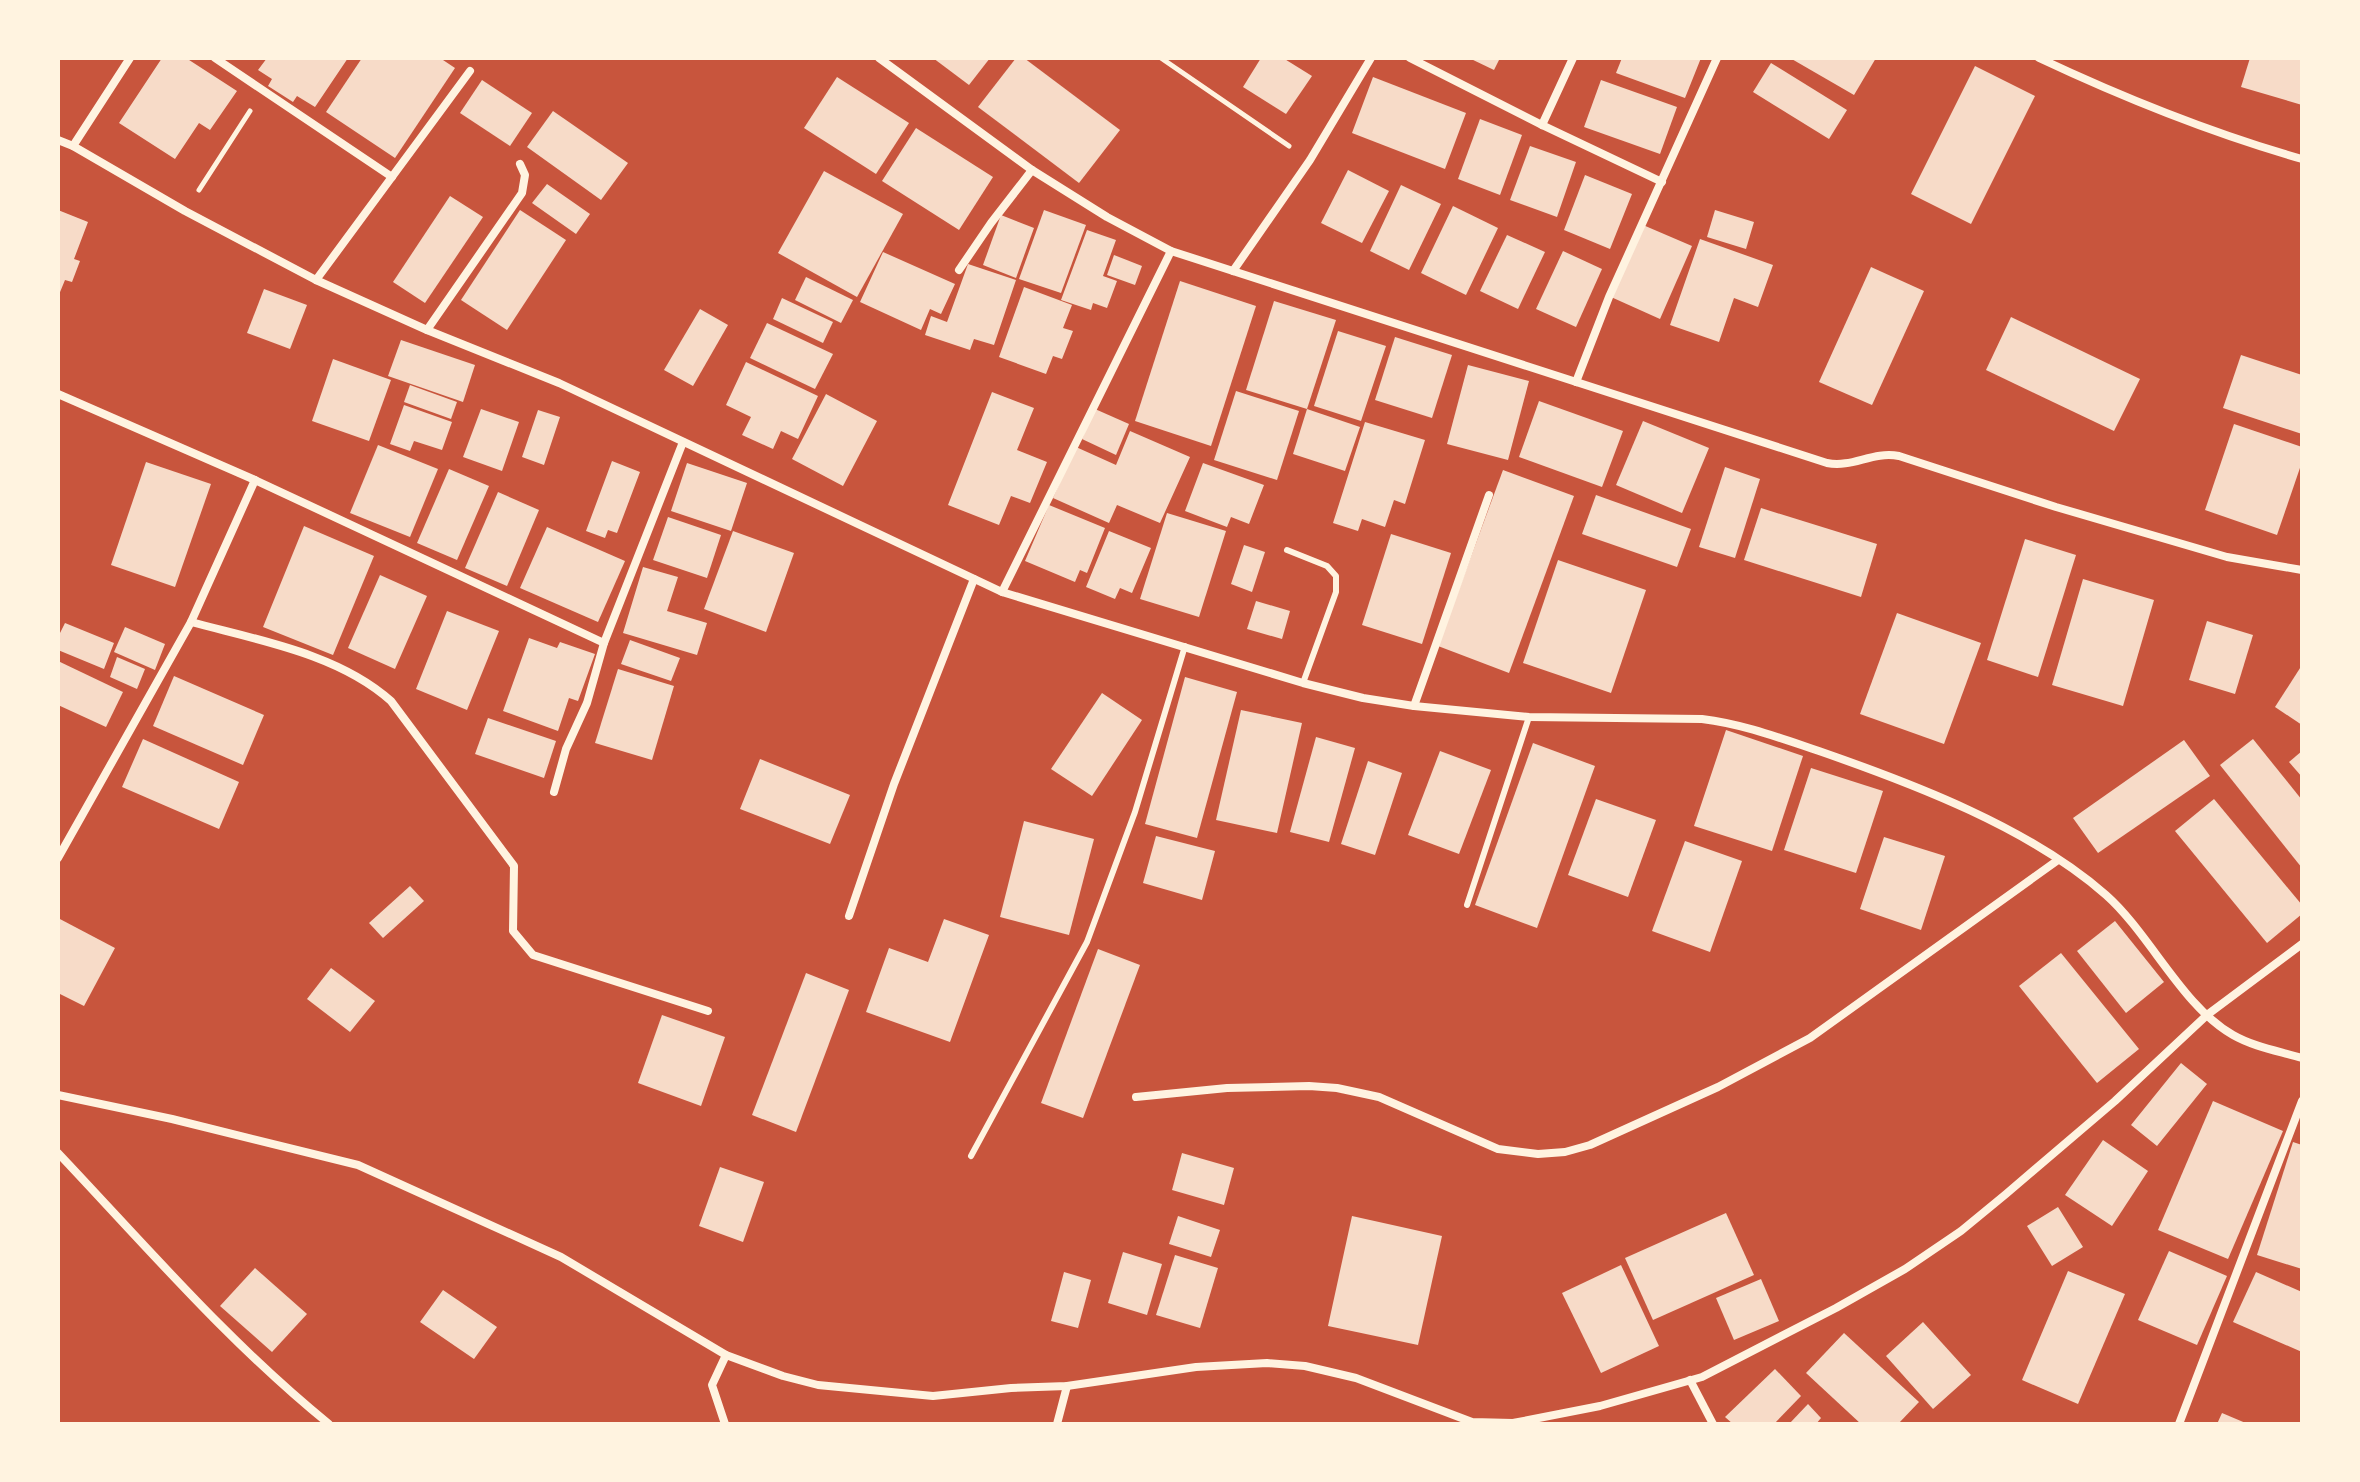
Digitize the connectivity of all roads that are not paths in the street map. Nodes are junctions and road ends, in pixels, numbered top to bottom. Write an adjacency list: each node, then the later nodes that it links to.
1 (130, 58): 14 (street)
2 (215, 58): 18 (street)
3 (879, 58): 10 (street)
4 (898, 58): 10 (street)
5 (1371, 58): 22 (street)
6 (1410, 58): 12 (street)
7 (1573, 58): 12 (street)
8 (1717, 58): 19 (street)
9 (2039, 58): 15 (street)
10 (893, 67): 17 (street)
11 (470, 71): 18 (street)
12 (1542, 125): 19 (street)
13 (58, 140): 14 (street)
14 (73, 146): 23 (street)
15 (2302, 159)
16 (520, 164): 24 (street)
17 (1032, 170): 20 (street); 21 (street)
18 (392, 177): 23 (street)
19 (1662, 182): 25 (street)
20 (1171, 251): 22 (street); 33 (street)
21 (959, 270)
22 (1233, 271): 25 (street)
23 (316, 280): 24 (street)
24 (427, 330): 27 (street)
25 (1576, 382): 31 (street)
26 (58, 394): 28 (street)
27 (683, 442): 32 (street); 35 (street)
28 (255, 480): 34 (street); 35 (street)
29 (1489, 495): 38 (street)
30 (1287, 550): 37 (lane)
31 (2302, 570)
32 (974, 579): 33 (street); 44 (street)
33 (1002, 592): 36 (street)
34 (191, 622): 41 (street); 46 (street)
35 (604, 643): 40 (street)
36 (1185, 646): 37 (street); 53 (lane)
37 (1303, 683): 38 (street)
38 (1414, 706): 39 (street)
39 (1529, 717): 42 (street); 43 (lane)
40 (554, 792)
41 (58, 858)
42 (2058, 860): 47 (street); 50 (street)
43 (1467, 905)
44 (849, 916)
45 (2302, 944): 47 (street)
46 (708, 1011)
47 (2207, 1015): 48 (street); 55 (street)
48 (2302, 1058)
49 (58, 1095): 54 (street)
50 (1136, 1097)
51 (2302, 1101): 61 (street)
52 (58, 1153): 57 (street)
53 (971, 1156)
54 (726, 1355): 56 (street); 58 (street)
55 (1690, 1380): 56 (street); 60 (street)
56 (1067, 1386): 59 (street)
57 (329, 1424)
58 (725, 1424)
59 (1057, 1424)
60 (1713, 1424)
61 (2179, 1424)

